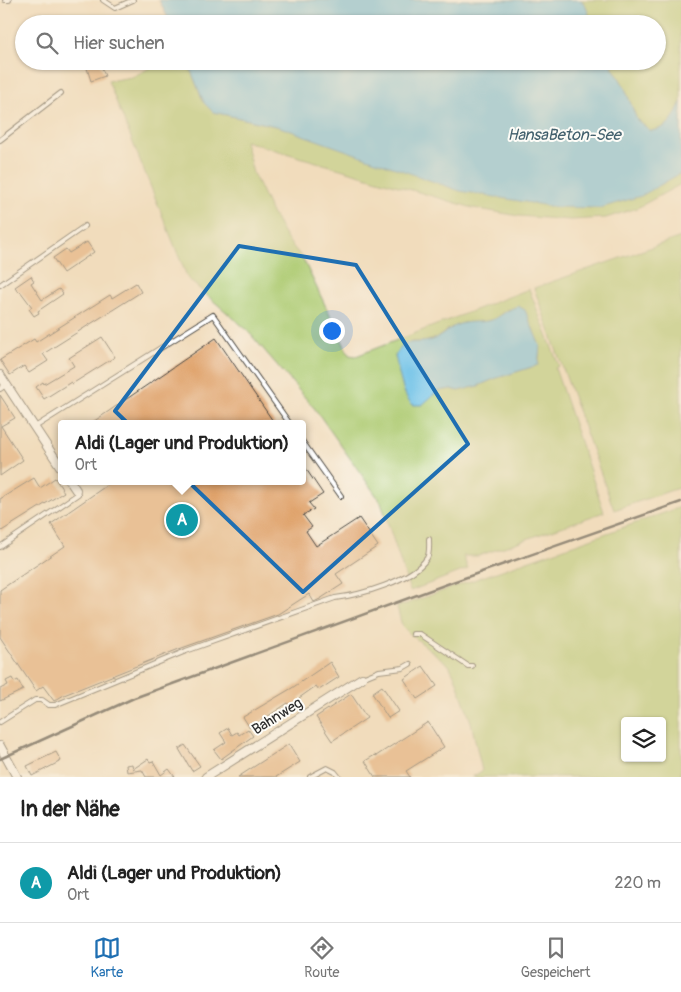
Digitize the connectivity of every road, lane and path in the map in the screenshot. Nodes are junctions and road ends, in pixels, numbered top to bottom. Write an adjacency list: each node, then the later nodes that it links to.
1 (5, 0): 2 (lane)
2 (10, 0)
3 (103, 0): 4 (lane)
4 (133, 0)
5 (61, 93): 6 (lane)
6 (0, 140)
7 (85, 226): 8 (lane)
8 (0, 285)
9 (0, 375): 10 (street)
10 (3, 386): 12 (street)
11 (287, 420): 12 (lane)
12 (35, 427): 14 (street)
13 (306, 447): 17 (lane)
14 (58, 463)
15 (73, 485): 16 (street)
16 (76, 490): 19 (lane)
17 (341, 496)
18 (429, 539): 24 (lane)
19 (0, 547)
20 (413, 634): 22 (lane)
21 (410, 664): 23 (lane)
22 (472, 666)
23 (362, 678): 26 (street, Bahnweg)
24 (0, 722)
25 (0, 746): 27 (street)
26 (211, 776)
27 (17, 777)
28 (310, 777): 29 (lane)
29 (339, 777)

